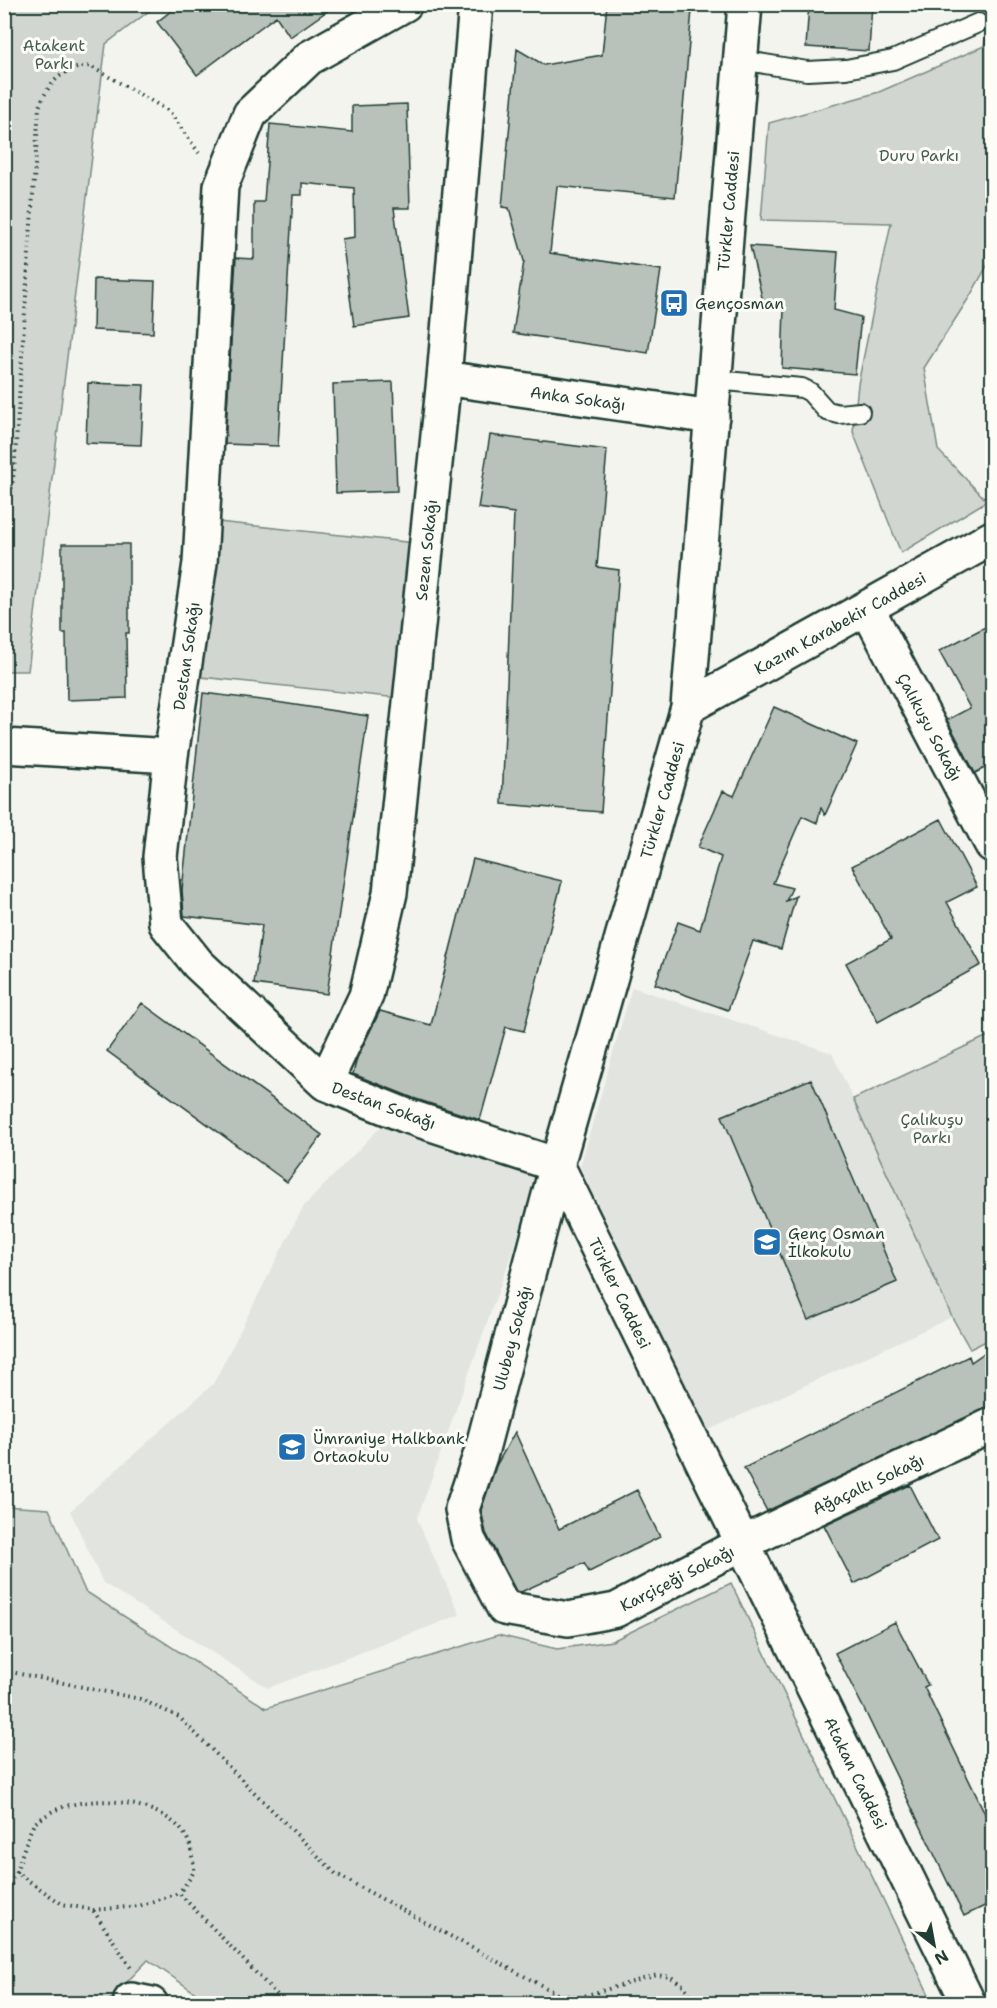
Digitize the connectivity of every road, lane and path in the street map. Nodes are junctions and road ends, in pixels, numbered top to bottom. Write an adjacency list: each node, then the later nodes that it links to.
1 (405, 4): 6 (street, Destan Sokağı)
2 (476, 4): 7 (street, Sezen Sokağı)
3 (745, 4): 5 (street, Türkler Caddesi)
4 (978, 23): 5 (lane)
5 (741, 60): 8 (street, Türkler Caddesi)
6 (221, 186): 11 (path); 16 (street, Destan Sokağı)
7 (444, 378): 10 (street, Anka Sokağı); 18 (street, Sezen Sokağı)
8 (715, 380): 9 (lane); 10 (street, Türkler Caddesi)
9 (860, 412)
10 (712, 417): 14 (street, Türkler Caddesi)
11 (4, 536)
12 (993, 538): 13 (street, Kazım Karabekir Caddesi)
13 (867, 608): 14 (street, Kazım Karabekir Caddesi); 17 (street, Çalıkuşu Sokağı)
14 (688, 707): 19 (street, Türkler Caddesi)
15 (4, 746): 16 (street)
16 (171, 756): 18 (street, Destan Sokağı)
17 (993, 845)
18 (324, 1083): 19 (street, Destan Sokağı)
19 (557, 1165): 21 (street, Ulubey Sokağı); 22 (street, Türkler Caddesi)
20 (993, 1425): 22 (street, Ağaçaltı Sokağı)
21 (462, 1509): 22 (street, Karçiçeği Sokağı)
22 (743, 1544): 31 (street, Atakan Caddesi)
23 (4, 1674): 30 (path)
24 (16, 1872): 25 (path); 26 (path); 27 (path)
25 (179, 1893): 27 (path); 29 (path)
26 (4, 1901)
27 (93, 1910): 28 (path)
28 (136, 1997)
29 (286, 2004)
30 (698, 2004)
31 (969, 2004)

